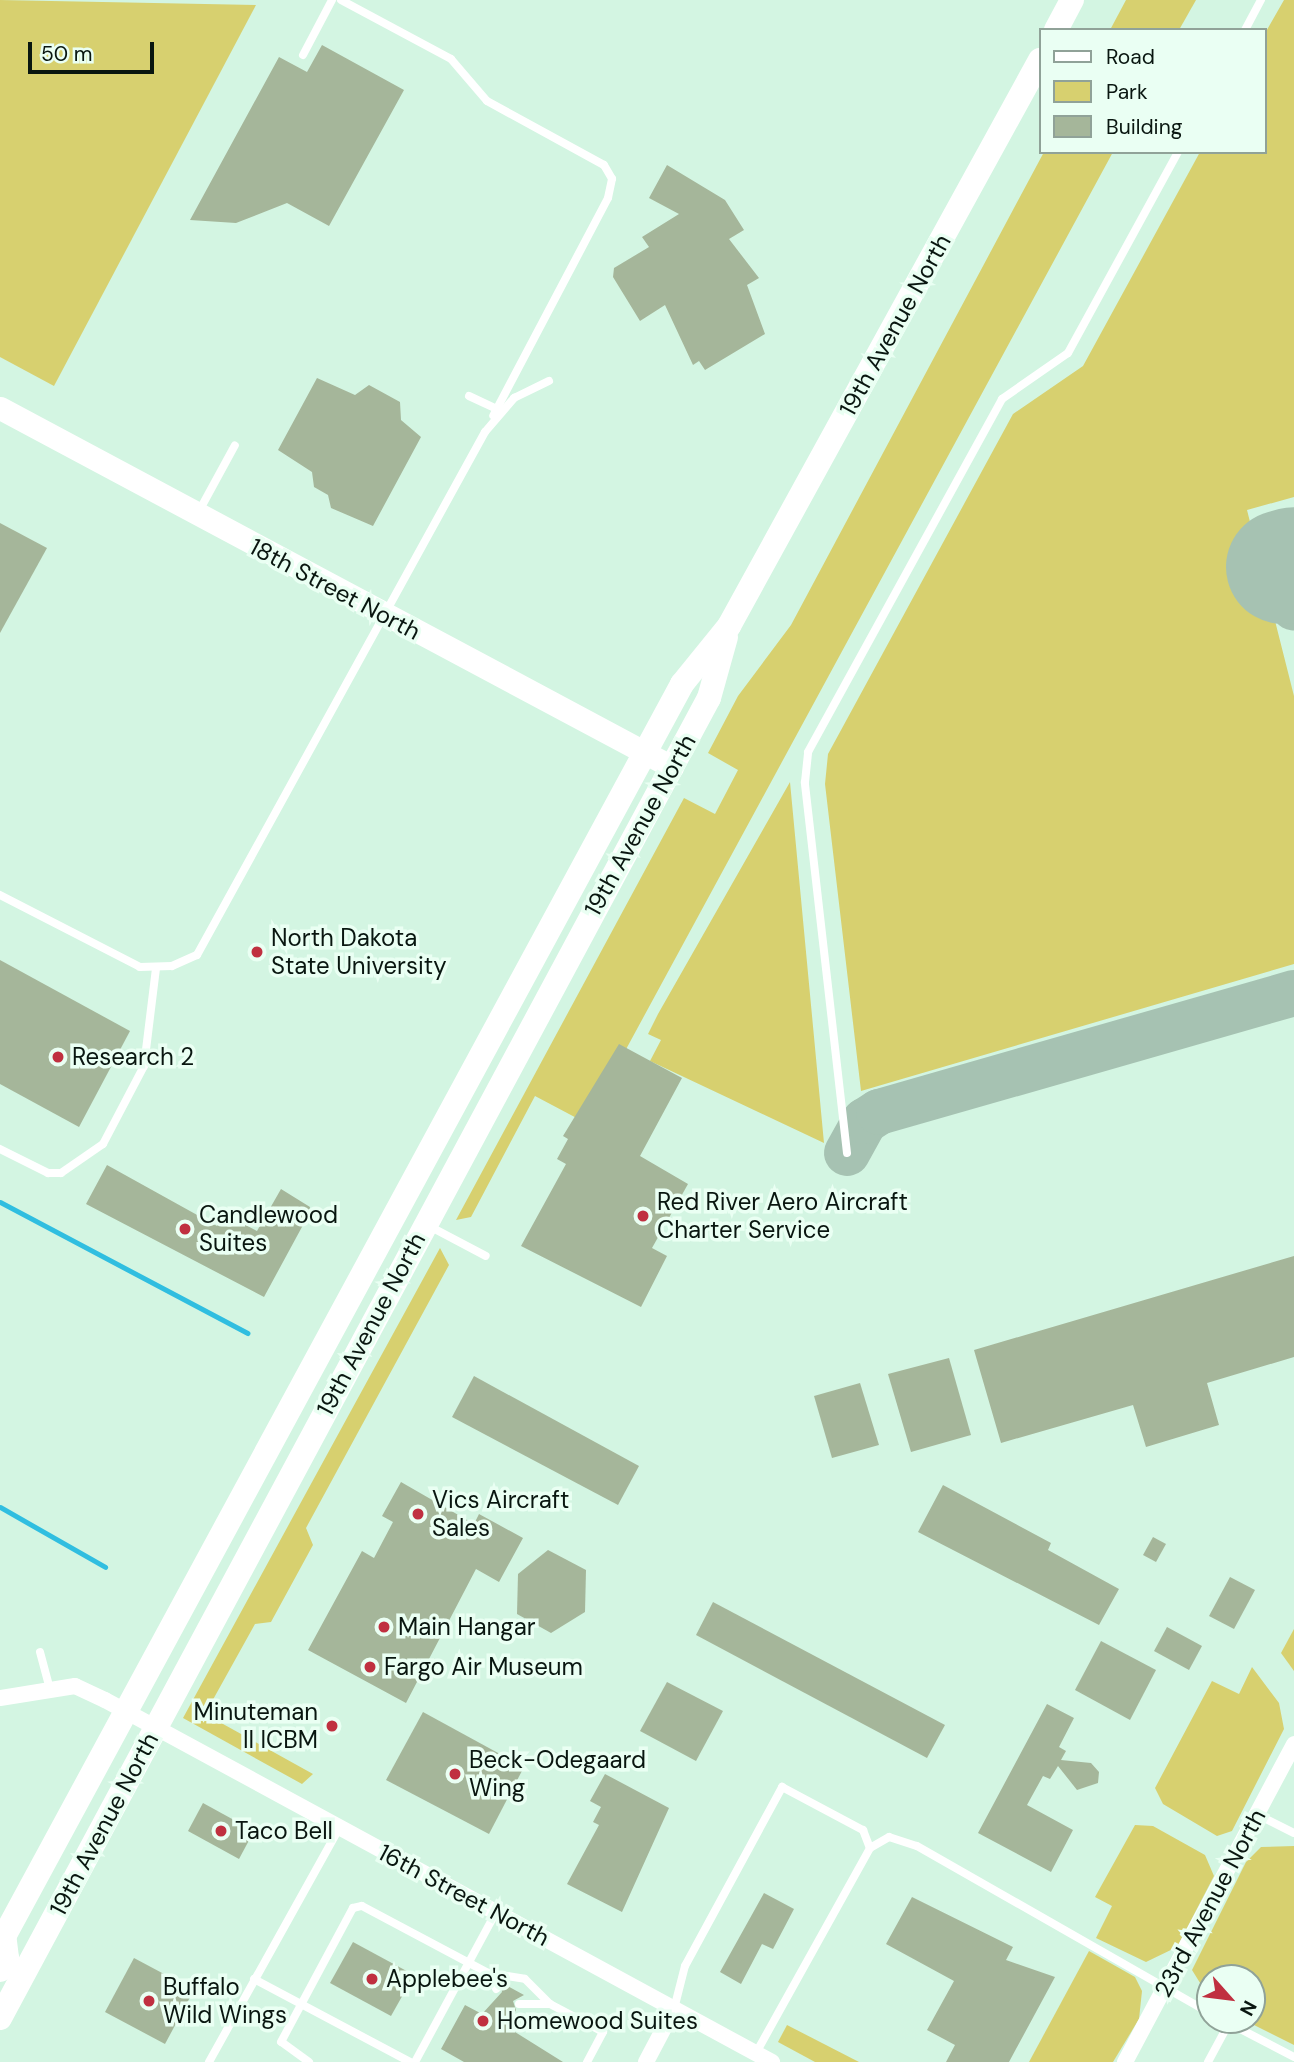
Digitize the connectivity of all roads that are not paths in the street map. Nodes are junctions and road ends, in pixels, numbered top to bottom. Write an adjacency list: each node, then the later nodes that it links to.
1 (332, 0): 7 (lane)
2 (341, 0): 13 (lane)
3 (1073, 0): 5 (main road)
4 (1261, 0): 6 (lane)
5 (1057, 28)
6 (1246, 28)
7 (303, 55)
8 (1038, 64): 18 (main road, 19th Avenue North)
9 (1177, 154): 24 (lane)
10 (549, 381): 14 (lane)
11 (469, 396): 13 (lane)
12 (0, 408): 16 (street, 18th Street North)
13 (497, 409): 14 (lane)
14 (485, 432): 17 (lane)
15 (234, 445): 16 (lane)
16 (197, 515): 17 (street, 18th Street North)
17 (387, 617): 19 (street, 18th Street North); 22 (lane)
18 (729, 626): 19 (main road, 19th Avenue North); 20 (main road, 19th Avenue North)
19 (646, 753): 20 (street, 18th Street North); 30 (main road, 19th Avenue North)
20 (672, 767): 25 (main road, 19th Avenue North)
21 (0, 895): 22 (lane)
22 (156, 968): 23 (lane)
23 (0, 1149)
24 (847, 1153)
25 (423, 1223): 26 (lane); 31 (main road, 19th Avenue North)
26 (486, 1256)
27 (40, 1652): 28 (lane)
28 (49, 1686): 29 (street); 30 (street, 16th Street North)
29 (0, 1698)
30 (127, 1712): 31 (street, 16th Street North); 38 (main road, 19th Avenue North)
31 (155, 1728): 34 (street, 16th Street North); 50 (main road, 19th Avenue North)
32 (1294, 1744): 33 (street, 23rd Avenue North)
33 (1256, 1814): 35 (lane); 43 (street, 23rd Avenue North)
34 (340, 1828): 37 (street, 16th Street North); 42 (lane)
35 (1294, 1833)
36 (870, 1848): 43 (lane); 49 (lane); 53 (lane)
37 (496, 1912): 39 (lane); 49 (street, 16th Street North)
38 (2, 1940): 40 (main road)
39 (469, 1963): 41 (lane); 45 (lane); 58 (lane)
40 (0, 1970)
41 (488, 1973): 44 (lane); 47 (lane)
42 (254, 1979): 45 (lane); 55 (lane)
43 (1166, 1987): 48 (lane); 62 (street, 23rd Avenue North)
44 (496, 1989)
45 (301, 2004): 56 (lane); 57 (lane)
46 (519, 2004): 47 (lane)
47 (550, 2004): 59 (lane)
48 (1196, 2005)
49 (674, 2009): 53 (street, 16th Street North); 60 (street)
50 (0, 2018)
51 (1220, 2034): 63 (lane)
52 (1251, 2034): 54 (lane)
53 (756, 2053): 61 (street, 16th Street North)
54 (1294, 2057)
55 (209, 2062)
56 (309, 2062)
57 (410, 2062)
58 (415, 2062)
59 (587, 2062)
60 (646, 2062)
61 (772, 2062)
62 (1125, 2062)
63 (1208, 2062)

